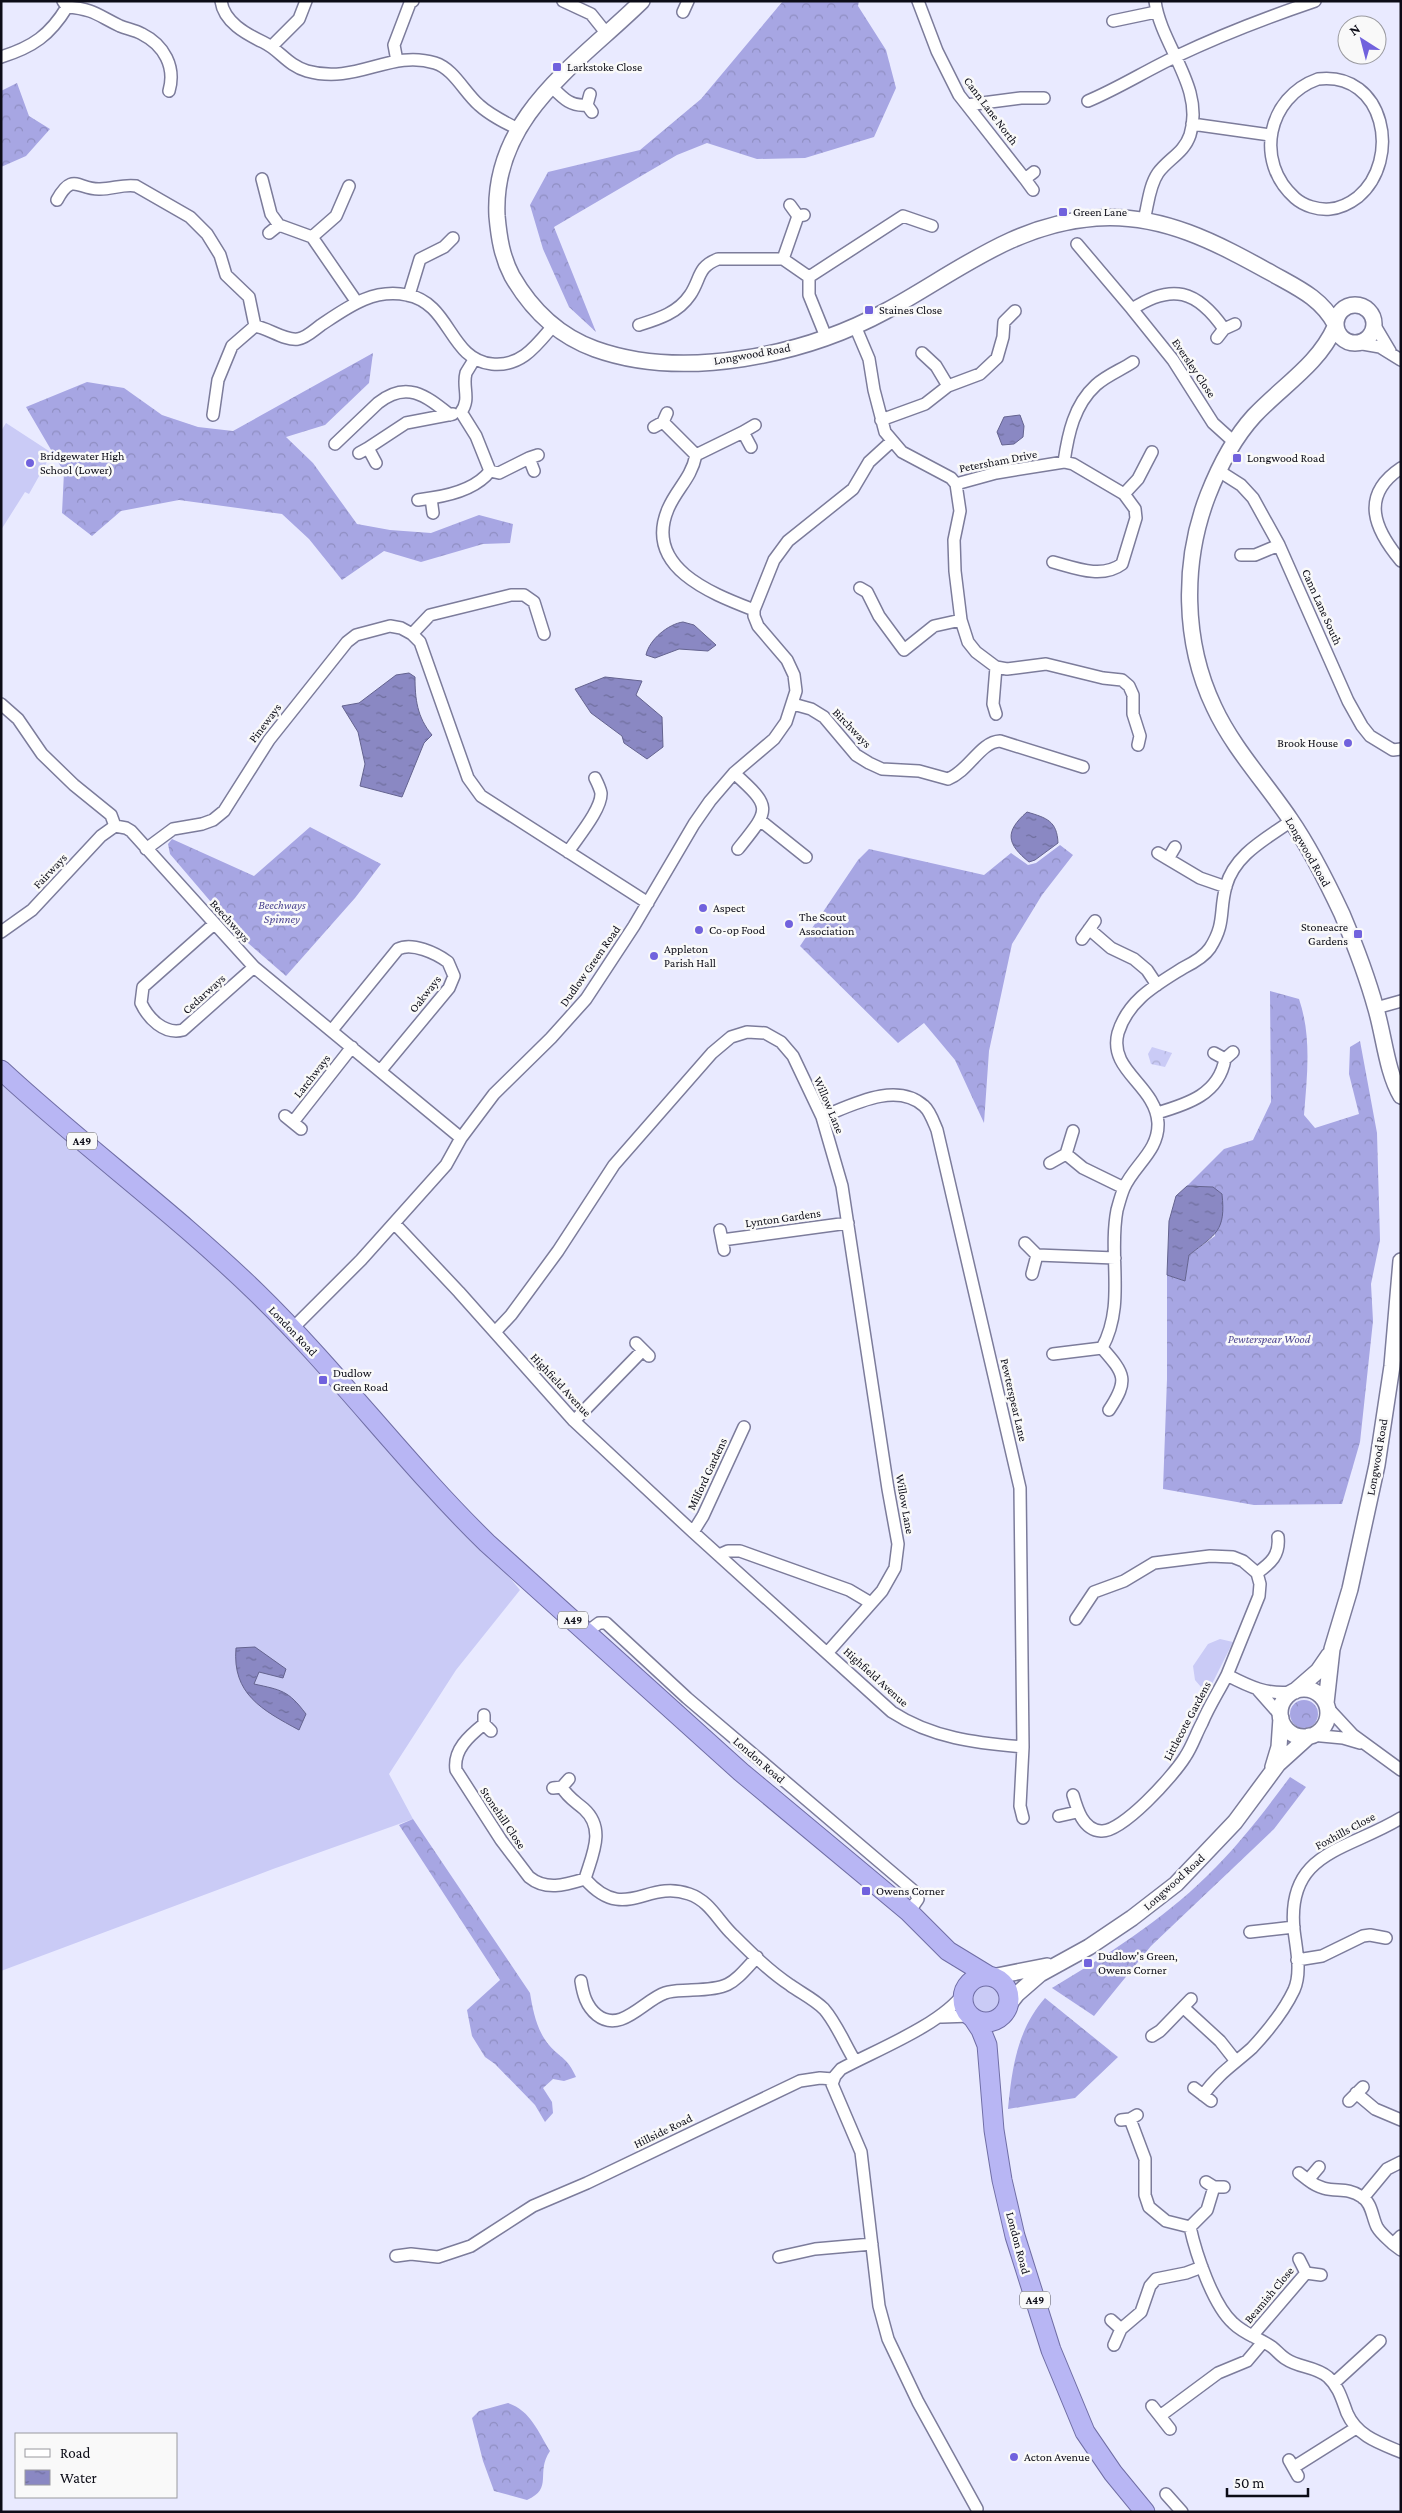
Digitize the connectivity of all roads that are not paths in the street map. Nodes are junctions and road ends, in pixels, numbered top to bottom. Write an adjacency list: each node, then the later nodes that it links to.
1 (221, 1): 13 (street)
2 (306, 1): 13 (street)
3 (413, 1): 16 (street)
4 (563, 1): 9 (street)
5 (642, 1): 12 (street, Longwood Road)
6 (918, 1): 22 (street, Cann Lane North)
7 (1315, 1): 14 (street)
8 (65, 4): 15 (street); 18 (street)
9 (585, 5): 12 (street)
10 (1156, 7): 11 (street); 14 (street)
11 (1105, 30)
12 (607, 34): 17 (street, Longwood Road)
13 (272, 46): 16 (street)
14 (1176, 56): 20 (street); 23 (street)
15 (1, 57)
16 (397, 61): 24 (street)
17 (551, 86): 21 (street); 24 (street, Longwood Road)
18 (169, 91)
19 (1044, 98): 22 (street)
20 (1088, 100)
21 (589, 104)
22 (967, 105): 28 (street, Cann Lane North)
23 (1192, 124): 25 (street); 31 (street)
24 (518, 129): 51 (street, Longwood Road)
25 (1270, 135): 25 (street)
26 (262, 179): 32 (street)
27 (349, 184): 35 (street)
28 (1033, 190)
29 (57, 200): 50 (street)
30 (790, 206): 38 (street)
31 (1144, 220): 41 (street, Longwood Road); 52 (street, Longwood Road)
32 (279, 225): 34 (street); 35 (street)
33 (932, 226): 39 (street)
34 (268, 233)
35 (312, 237): 42 (street)
36 (453, 238): 40 (street)
37 (1078, 244): 44 (street, Eversley Close)
38 (783, 259): 39 (street); 48 (street)
39 (809, 277): 53 (street)
40 (409, 295): 42 (street); 57 (street)
41 (1310, 295): 43 (street, Longwood Road); 49 (street, Longwood Road)
42 (356, 301): 50 (street)
43 (1354, 304): 47 (street); 49 (street)
44 (1132, 309): 46 (street); 68 (street, Eversley Close)
45 (1015, 311): 60 (street)
46 (1235, 324)
47 (1374, 324): 54 (street); 56 (street)
48 (639, 325)
49 (1335, 325): 54 (street); 59 (street, Longwood Road)
50 (255, 326): 62 (street)
51 (553, 326): 53 (street, Longwood Road); 57 (street)
52 (855, 326): 53 (street, Longwood Road); 64 (street, Petersham Drive)
53 (826, 337)
54 (1356, 343): 56 (street); 59 (street, Longwood Road)
55 (922, 353): 60 (street)
56 (1396, 356)
57 (474, 359): 61 (street)
58 (1133, 362): 73 (street)
59 (1312, 363): 68 (street, Longwood Road)
60 (948, 386): 64 (street)
61 (455, 414): 69 (street); 74 (street); 77 (street)
62 (213, 415)
63 (661, 420): 72 (street)
64 (881, 420): 67 (street, Petersham Drive)
65 (755, 426): 66 (street)
66 (743, 432): 70 (street); 72 (street)
67 (892, 441): 79 (street, Petersham Drive); 89 (street)
68 (1234, 442): 76 (street, Longwood Road)
69 (335, 444)
70 (751, 447)
71 (1152, 452): 80 (street)
72 (696, 455): 89 (street)
73 (1064, 462): 79 (street, Petersham Drive); 80 (street)
74 (376, 463)
75 (1401, 468): 87 (street)
76 (1218, 470): 84 (street, Cann Lane South); 103 (street, Longwood Road)
77 (490, 471): 78 (street); 81 (street)
78 (534, 471)
79 (956, 484): 90 (street)
80 (1124, 494): 86 (street)
81 (431, 498): 82 (street); 83 (street)
82 (418, 500)
83 (433, 513)
84 (1279, 545): 85 (street); 98 (street, Cann Lane South)
85 (1241, 555)
86 (1053, 562)
87 (1401, 562)
88 (859, 588): 90 (street)
89 (754, 610): 95 (street, Dudlow Green Road)
90 (961, 620): 93 (street)
91 (412, 634): 92 (street); 106 (street, Pineways); 108 (street)
92 (544, 634)
93 (996, 667): 96 (street); 97 (street)
94 (1, 704): 104 (street, Beechways)
95 (794, 704): 99 (street, Birchways); 100 (street, Dudlow Green Road)
96 (996, 714)
97 (1138, 745)
98 (1401, 749)
99 (1083, 767)
100 (734, 773): 102 (street); 111 (street, Dudlow Green Road)
101 (595, 778): 108 (street)
102 (761, 820): 107 (street); 109 (street)
103 (1291, 821): 110 (street); 118 (street, Longwood Road)
104 (115, 826): 106 (street, Beechways); 113 (street, Fairways)
105 (1175, 847): 110 (street)
106 (146, 849): 112 (street, Beechways)
107 (738, 849)
108 (568, 852): 111 (street)
109 (806, 857)
110 (1226, 887): 116 (street)
111 (648, 903): 129 (street, Dudlow Green Road)
112 (214, 924): 115 (street, Beechways); 115 (street, Cedarways)
113 (1, 932)
114 (1082, 939): 116 (street)
115 (254, 967): 119 (street, Beechways)
116 (1156, 985): 125 (street)
117 (1401, 1000): 118 (street)
118 (1376, 1008): 124 (street, Longwood Road)
119 (332, 1030): 120 (street, Beechways); 123 (street, Oakways)
120 (352, 1047): 123 (street, Beechways); 127 (street, Larchways)
121 (1214, 1052): 125 (street)
122 (1, 1070): 141 (highway, London Road / A49)
123 (381, 1070): 129 (street, Beechways)
124 (1401, 1096)
125 (1157, 1113): 132 (street)
126 (822, 1117): 133 (street, Willow Lane); 142 (street, Willow Lane); 165 (street, Pewterspear Lane)
127 (293, 1122)
128 (1073, 1131): 130 (street)
129 (461, 1138): 134 (street, Dudlow Green Road)
130 (1066, 1154): 131 (street); 132 (street)
131 (1050, 1163)
132 (1124, 1188): 138 (street)
133 (848, 1222): 135 (street, Lynton Gardens); 153 (street, Willow Lane)
134 (394, 1223): 141 (street, Dudlow Green Road); 142 (street, Highfield Avenue)
135 (722, 1240)
136 (1024, 1243): 137 (street)
137 (1037, 1255): 138 (street); 140 (street)
138 (1115, 1258): 143 (street)
139 (1401, 1261): 155 (street, Longwood Road)
140 (1032, 1274)
141 (292, 1329): 178 (highway, London Road / A49)
142 (495, 1332): 147 (street, Highfield Avenue)
143 (1102, 1348): 145 (street); 146 (street)
144 (642, 1350): 147 (street)
145 (1053, 1354)
146 (1109, 1410)
147 (574, 1421): 149 (street, Highfield Avenue)
148 (744, 1427): 149 (street, Milford Gardens)
149 (693, 1532): 151 (street, Highfield Avenue)
150 (1278, 1537): 152 (street)
151 (719, 1555): 153 (street); 156 (street, Highfield Avenue)
152 (1257, 1573): 154 (street); 157 (street, Littlecote Gardens)
153 (871, 1604): 156 (street, Highfield Avenue)
154 (1076, 1612)
155 (1332, 1649): 159 (street, Longwood Road); 160 (street, Longwood Road)
156 (828, 1652): 165 (street, Highfield Avenue)
157 (1227, 1675): 158 (street, Littlecote Gardens); 170 (street, Littlecote Gardens)
158 (1258, 1690): 159 (street, Littlecote Gardens); 161 (street, Littlecote Gardens)
159 (1294, 1691): 160 (street); 161 (street)
160 (1327, 1705): 163 (street); 164 (street)
161 (1281, 1717): 163 (street); 167 (street, Longwood Road)
162 (486, 1723): 174 (street, Stonehill Close)
163 (1310, 1736): 164 (street); 167 (street, Longwood Road)
164 (1364, 1744): 166 (street)
165 (1023, 1747): 172 (street, Pewterspear Lane)
166 (1401, 1770)
167 (1269, 1775): 181 (street, Longwood Road)
168 (561, 1785): 174 (street)
169 (1073, 1795): 170 (street)
170 (1077, 1812): 171 (street)
171 (1059, 1816)
172 (1023, 1818)
173 (1401, 1818): 175 (street, Foxhills Close)
174 (584, 1879): 179 (street)
175 (1294, 1927): 176 (street); 180 (street, Foxhills Close)
176 (1250, 1932)
177 (1388, 1938): 180 (street)
178 (948, 1951): 182 (highway, London Road / A49); 184 (highway, London Road / A49)
179 (757, 1957): 183 (street); 190 (street)
180 (1298, 1960): 189 (street, Foxhills Close)
181 (1056, 1964): 182 (street, Longwood Road); 185 (street, Longwood Road)
182 (990, 1976): 184 (highway); 185 (highway, A49)
183 (581, 1978)
184 (964, 1992): 186 (highway, A49); 187 (street)
185 (1006, 2009): 186 (highway); 191 (highway, London Road / A49)
186 (972, 2017): 187 (street); 191 (highway, London Road / A49)
187 (938, 2018): 190 (street)
188 (1152, 2036): 189 (street)
189 (1235, 2060): 194 (street, Foxhills Close)
190 (855, 2061): 192 (street)
191 (990, 2064): 225 (highway, London Road / A49)
192 (833, 2079): 203 (street); 204 (street, Hillside Road)
193 (1356, 2094): 196 (street)
194 (1203, 2095)
195 (1129, 2118): 201 (street)
196 (1401, 2120)
197 (1401, 2162): 200 (street)
198 (1318, 2167): 200 (street)
199 (1214, 2185): 201 (street)
200 (1363, 2198): 202 (street)
201 (1190, 2227): 207 (street, Beamish Close)
202 (1398, 2243)
203 (872, 2244): 205 (street); 224 (street)
204 (396, 2256)
205 (779, 2257)
206 (1299, 2259): 208 (street, Beamish Close)
207 (1202, 2267): 211 (street); 212 (street, Beamish Close)
208 (1306, 2273): 209 (street, Beamish Close); 212 (street, Beamish Close)
209 (1321, 2275)
210 (1110, 2320): 211 (street)
211 (1121, 2329): 215 (street)
212 (1252, 2336): 214 (street, Beamish Close)
213 (1380, 2341): 216 (street)
214 (1263, 2342): 216 (street, Beamish Close); 218 (street)
215 (1114, 2345)
216 (1334, 2383): 220 (street, Beamish Close)
217 (1152, 2406): 218 (street)
218 (1160, 2416): 219 (street)
219 (1170, 2428)
220 (1356, 2428): 221 (street); 222 (street)
221 (1401, 2452)
222 (1294, 2468)
223 (1166, 2494): 226 (street)
224 (981, 2508)
225 (1145, 2512)
226 (1182, 2512)

